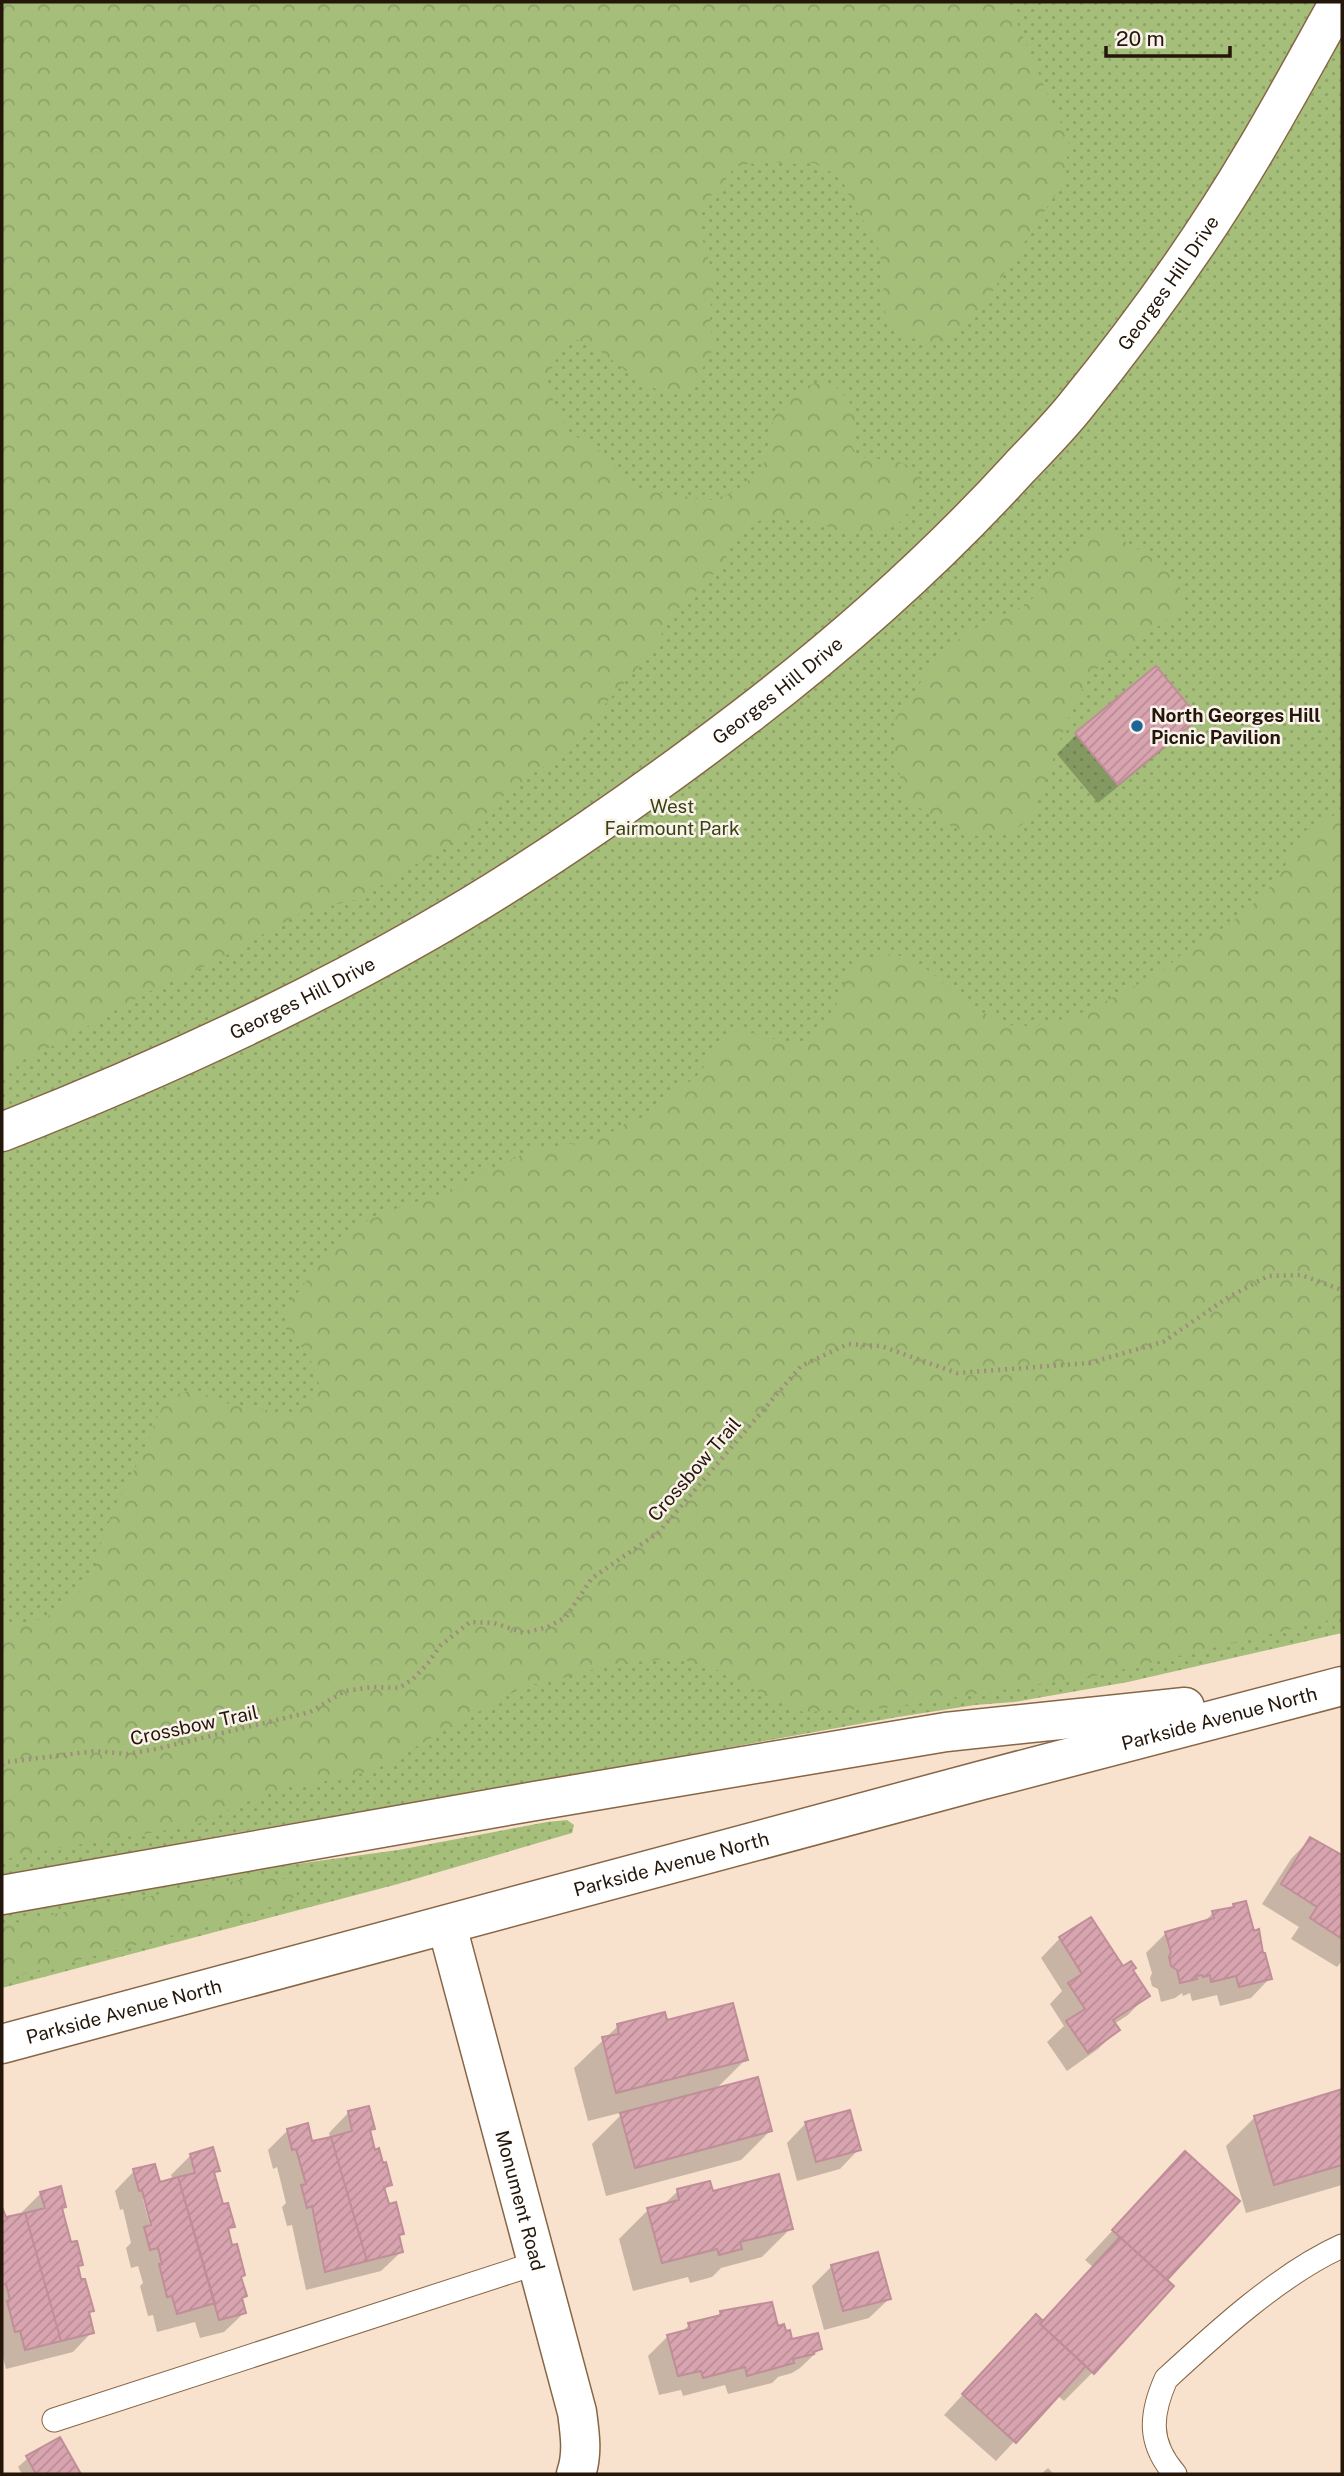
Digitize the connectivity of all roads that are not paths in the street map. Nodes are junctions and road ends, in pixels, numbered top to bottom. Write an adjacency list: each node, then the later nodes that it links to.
1 (1339, 2): 2 (main road, Georges Hill Drive)
2 (2, 1132)
3 (1326, 1690): 4 (main road); 5 (main road, Parkside Avenue North)
4 (2, 1895)
5 (447, 1926): 6 (main road, Parkside Avenue North); 8 (main road, Monument Road)
6 (2, 2044)
7 (1342, 2246): 11 (lane)
8 (537, 2263): 9 (lane); 10 (main road, Monument Road)
9 (54, 2420)
10 (576, 2474)
11 (1175, 2474)

